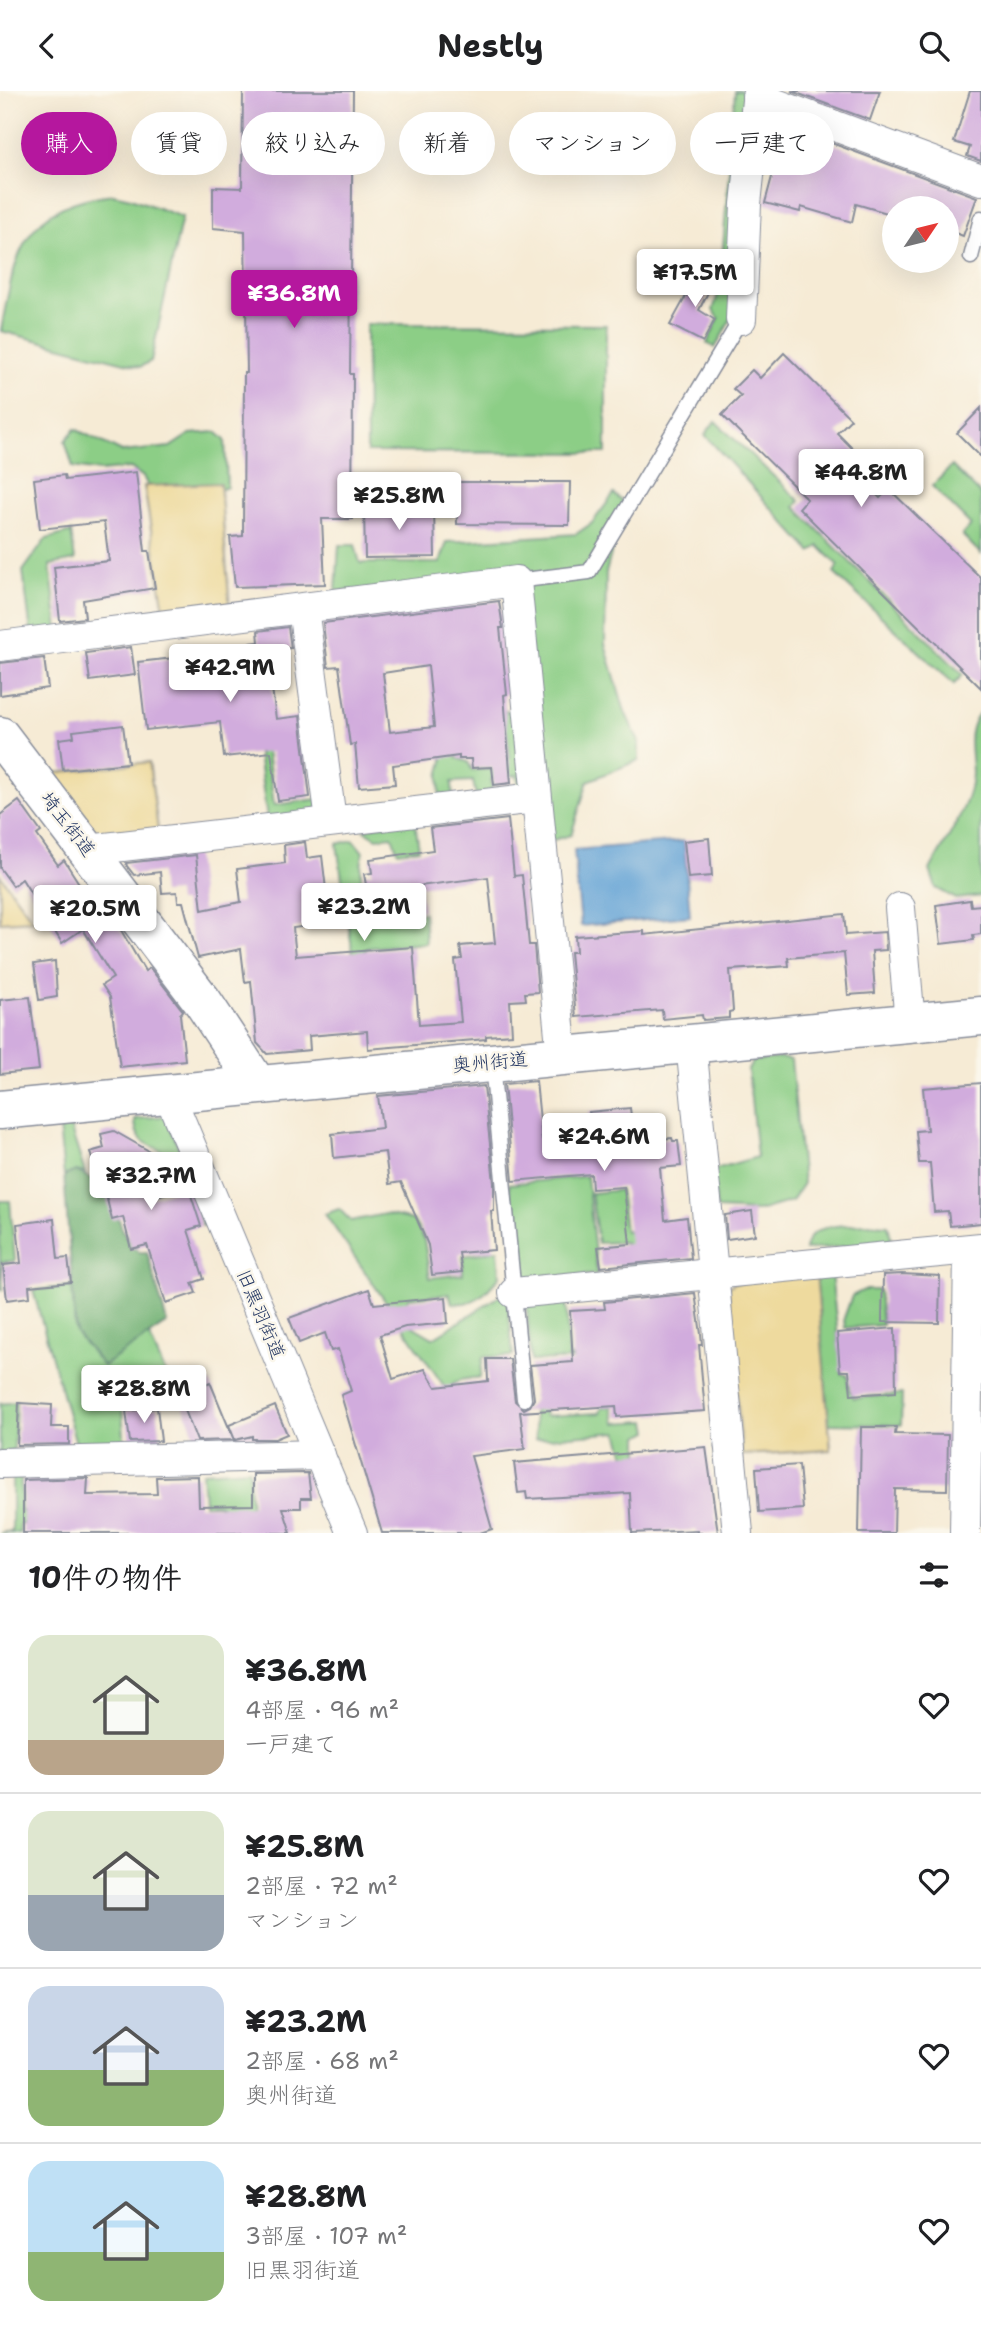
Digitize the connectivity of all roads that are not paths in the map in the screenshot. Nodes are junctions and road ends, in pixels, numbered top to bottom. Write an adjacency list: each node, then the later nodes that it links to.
1 (757, 94): 2 (street); 5 (street)
2 (981, 180)
3 (981, 218): 4 (lane)
4 (971, 257)
5 (741, 319): 6 (lane)
6 (516, 581): 7 (street); 10 (street)
7 (303, 608): 8 (street); 11 (street)
8 (0, 646)
9 (0, 736): 12 (main road, 埼玉街道)
10 (536, 798): 11 (street); 17 (street)
11 (331, 820): 12 (street)
12 (88, 850): 19 (main road, 埼玉街道)
13 (900, 908): 15 (street)
14 (981, 1016): 15 (main road, 奥州街道)
15 (910, 1023): 16 (main road, 奥州街道)
16 (691, 1043): 17 (main road, 奥州街道); 23 (street)
17 (562, 1056): 18 (main road, 奥州街道)
18 (492, 1062): 19 (main road, 奥州街道); 24 (lane)
19 (257, 1084): 20 (main road, 奥州街道)
20 (170, 1094): 21 (main road, 奥州街道); 26 (street, 旧黒羽街道)
21 (0, 1111)
22 (975, 1249): 23 (street); 30 (street)
23 (714, 1273): 24 (street); 29 (street)
24 (514, 1293): 25 (lane)
25 (524, 1399)
26 (320, 1455): 27 (street); 28 (street, 旧黒羽街道)
27 (0, 1463)
28 (352, 1533)
29 (738, 1533)
30 (965, 1533)

